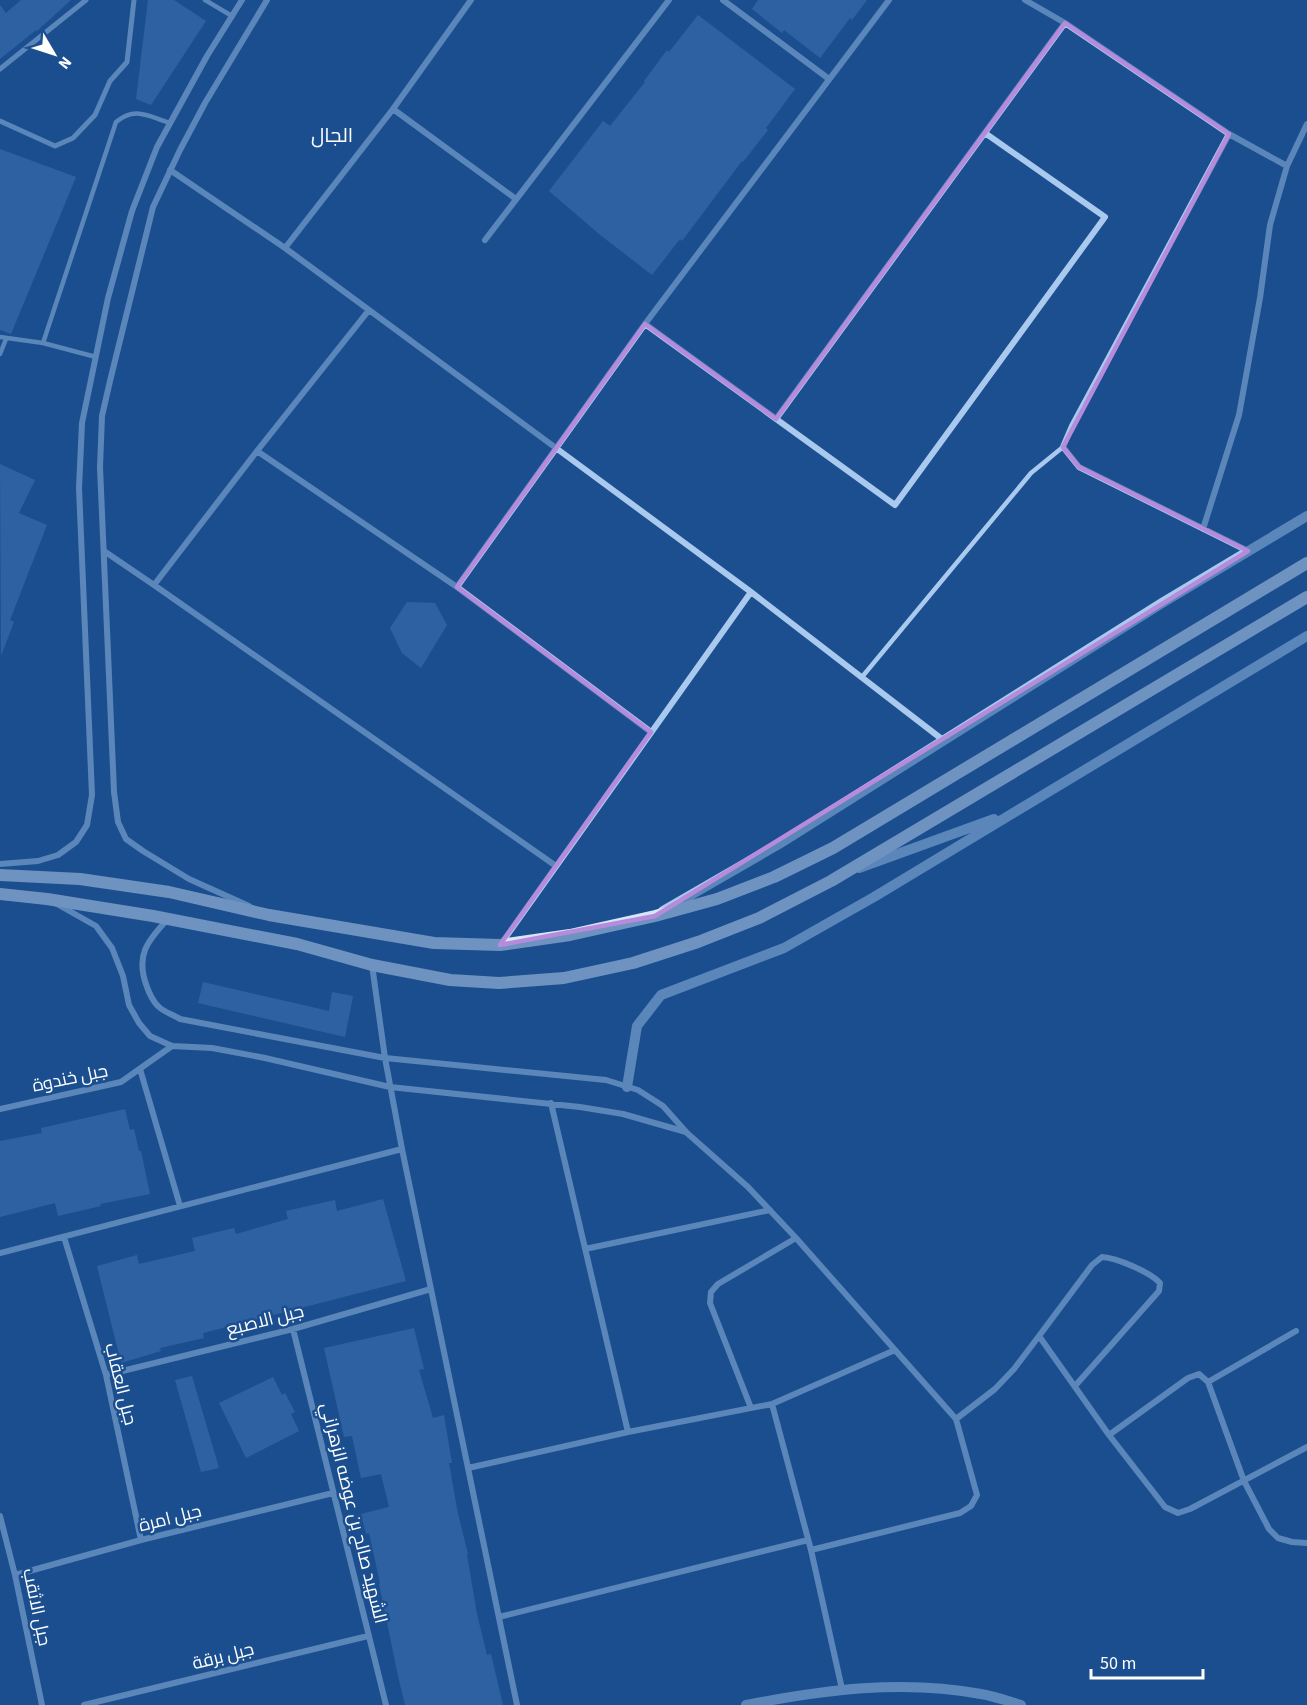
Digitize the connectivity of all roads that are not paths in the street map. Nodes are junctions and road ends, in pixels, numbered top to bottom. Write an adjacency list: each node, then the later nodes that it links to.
1 (86, 0): 13 (street)
2 (134, 0): 16 (street)
3 (205, 0): 11 (lane)
4 (242, 0): 11 (street)
5 (267, 0): 22 (street)
6 (471, 0): 15 (street)
7 (669, 0): 23 (street)
8 (723, 0): 14 (street)
9 (889, 0): 14 (street)
10 (1025, 0): 12 (street)
11 (232, 16): 17 (street)
12 (1065, 23): 19 (street); 20 (street)
13 (0, 69)
14 (829, 79): 27 (street)
15 (393, 109): 23 (street); 25 (street)
16 (0, 121)
17 (170, 123): 30 (lane); 32 (street)
18 (1307, 124): 21 (street)
19 (985, 133): 33 (street); 33 (street)
20 (1230, 134): 21 (street); 34 (street)
21 (1287, 166): 38 (street)
22 (170, 170): 25 (street); 40 (street)
23 (516, 199): 24 (street)
24 (485, 240)
25 (285, 248): 26 (street)
26 (369, 310): 35 (street); 36 (street)
27 (645, 324): 33 (street); 35 (street)
28 (0, 337): 29 (lane)
29 (6, 339): 30 (lane); 31 (lane)
30 (43, 343): 32 (lane)
31 (0, 354)
32 (96, 357): 51 (street)
33 (776, 418)
34 (1063, 447): 38 (street); 47 (lane)
35 (556, 448): 43 (street); 44 (street)
36 (257, 451): 42 (street); 43 (street)
37 (1307, 516): 39 (street)
38 (1203, 529): 39 (street)
39 (1248, 550): 49 (street)
40 (104, 551): 42 (street); 57 (street)
41 (1307, 563): 58 (main road)
42 (154, 585): 52 (street)
43 (457, 587): 48 (street)
44 (750, 592): 47 (street); 48 (street)
45 (1307, 597): 53 (main road)
46 (1307, 636): 50 (street)
47 (862, 677): 49 (street)
48 (651, 732): 52 (street)
49 (943, 740): 58 (street)
50 (1015, 812): 53 (street); 66 (street)
51 (0, 864)
52 (556, 866): 60 (street)
53 (842, 874): 61 (main road)
54 (0, 875): 57 (main road)
55 (0, 894): 56 (main road)
56 (47, 898): 59 (main road); 62 (street)
57 (269, 915): 60 (main road)
58 (655, 916): 60 (main road)
59 (168, 919): 61 (main road); 63 (street)
60 (500, 945)
61 (372, 965): 63 (street)
62 (172, 1046): 64 (street, جبل خندوة); 65 (street)
63 (385, 1058): 65 (street); 66 (street)
64 (140, 1069): 68 (street, جبل خندوة); 71 (street)
65 (390, 1087): 67 (street); 70 (street)
66 (627, 1087): 69 (street)
67 (551, 1104): 69 (street); 75 (street)
68 (0, 1109)
69 (687, 1132): 72 (street)
70 (402, 1149): 71 (street); 77 (street)
71 (180, 1206): 73 (street)
72 (770, 1210): 74 (street); 75 (street)
73 (64, 1237): 76 (street); 82 (street, جبل العقاب)
74 (796, 1238): 81 (street); 86 (street)
75 (585, 1249): 88 (street)
76 (0, 1253)
77 (431, 1289): 78 (street, جبل الاصبع); 91 (street)
78 (293, 1329): 82 (street, جبل الاصبع); 93 (street, الشهيد صالح بن عوضه الزهراني)
79 (1296, 1331): 83 (street)
80 (1039, 1336): 84 (street); 84 (street); 87 (street)
81 (895, 1350): 85 (street); 87 (street)
82 (106, 1375): 95 (street, جبل العقاب)
83 (1208, 1382): 89 (street); 92 (street)
84 (1075, 1386): 89 (street)
85 (772, 1404): 86 (street); 96 (street)
86 (751, 1408): 88 (street)
87 (956, 1419): 98 (street)
88 (628, 1432): 91 (street)
89 (1109, 1435): 92 (street)
90 (1307, 1447): 92 (street)
91 (468, 1468): 100 (street)
92 (1244, 1481): 97 (street)
93 (333, 1493): 95 (street, جبل امرة); 101 (street, الشهيد صالح بن عوضه الزهراني)
94 (0, 1516): 99 (street, جبل الاثقب)
95 (141, 1540): 99 (street, جبل امرة)
96 (808, 1540): 98 (street); 100 (street)
97 (1307, 1543)
98 (811, 1550): 102 (street)
99 (15, 1575): 103 (street, جبل الاثقب)
100 (499, 1617): 106 (street)
101 (368, 1636): 104 (street, جبل برقة); 105 (street, الشهيد صالح بن عوضه الزهراني)
102 (842, 1689): 107 (street); 108 (street)
103 (42, 1705)
104 (84, 1705)
105 (386, 1705)
106 (517, 1705)
107 (746, 1705)
108 (1021, 1705)

